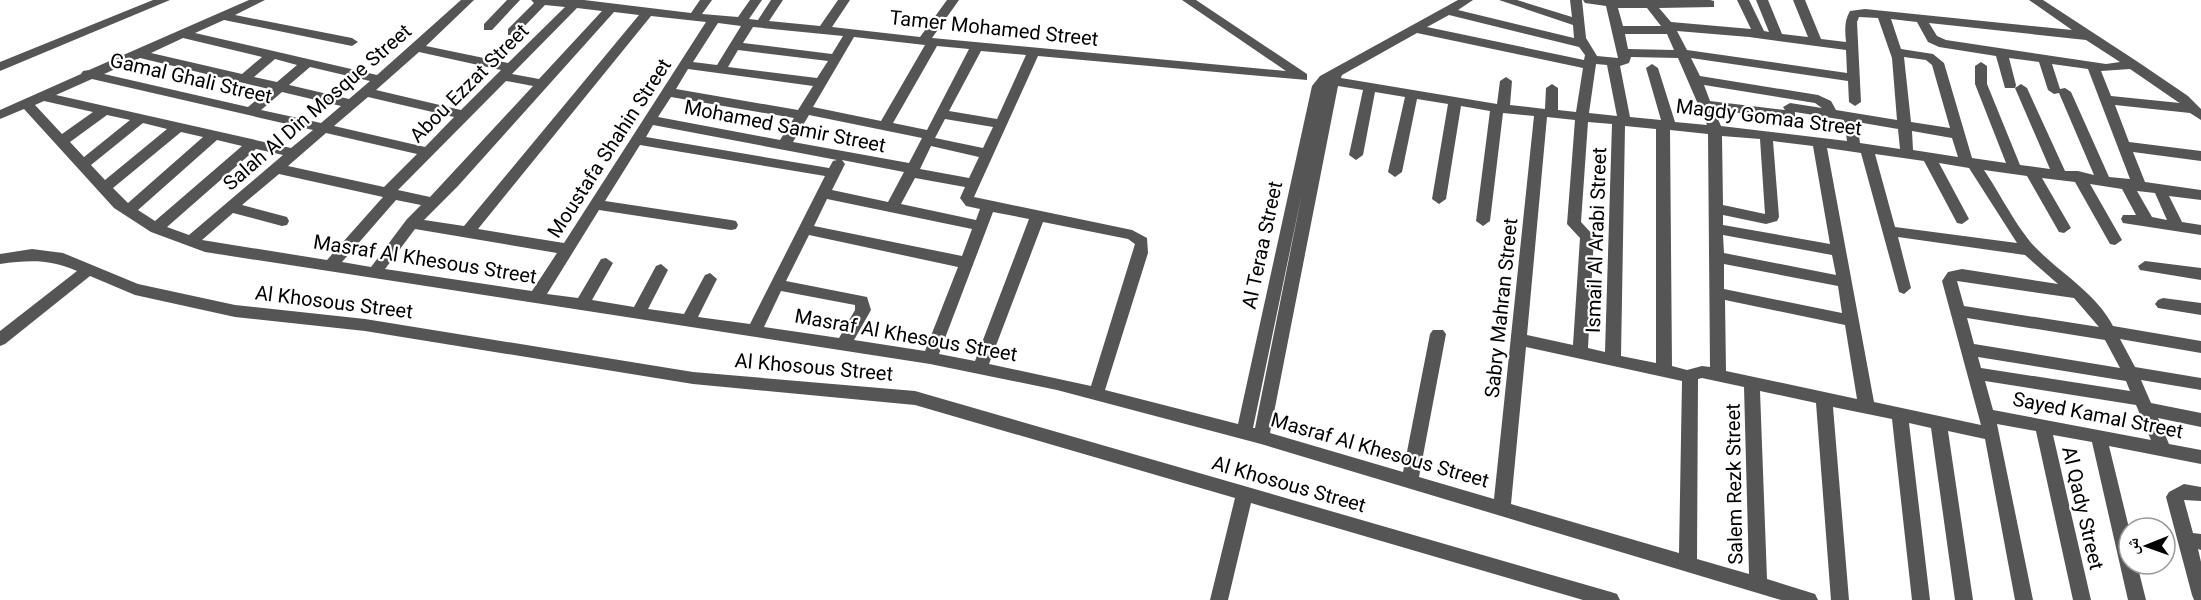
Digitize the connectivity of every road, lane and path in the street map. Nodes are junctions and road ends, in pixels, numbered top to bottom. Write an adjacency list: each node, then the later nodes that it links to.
1 (164, 0): 73 (street)
2 (259, 0): 32 (street)
3 (468, 0): 57 (street, Salah Al Din Mosque Street)
4 (514, 0): 38 (street)
5 (537, 0): 6 (street, Tamer Mohamed Street)
6 (543, 0): 23 (street, Tamer Mohamed Street); 44 (street)
7 (706, 0): 33 (street)
8 (756, 0): 36 (street)
9 (777, 0): 36 (street)
10 (844, 0): 43 (street)
11 (953, 0): 50 (street)
12 (1188, 0): 78 (street)
13 (1208, 0): 83 (street)
14 (1467, 0): 29 (street)
15 (1505, 0): 37 (street)
16 (1576, 0): 37 (street)
17 (1589, 0): 26 (street)
18 (1743, 0): 47 (street)
19 (1762, 0): 49 (street)
20 (1799, 0): 52 (street)
21 (1859, 0): 30 (street)
22 (2035, 0): 48 (street)
23 (576, 2): 27 (street, Tamer Mohamed Street); 76 (street, Abou Ezzat Street)
24 (1708, 2): 25 (street); 42 (street)
25 (1649, 3): 26 (street); 39 (street)
26 (1611, 4): 41 (street, Ismail Al Arabi Street)
27 (611, 8): 28 (street, Tamer Mohamed Street); 86 (street)
28 (646, 8): 33 (street, Tamer Mohamed Street); 183 (street)
29 (1448, 11): 40 (street); 53 (street)
30 (1860, 13): 31 (street); 56 (street)
31 (1883, 14): 34 (street); 59 (street)
32 (222, 16): 45 (street); 51 (street)
33 (694, 17): 35 (street, Tamer Mohamed Street)
34 (1921, 19): 48 (street); 60 (street)
35 (714, 20): 36 (street, Tamer Mohamed Street); 69 (street, Moustafa Shahin Street)
36 (750, 23): 43 (street, Tamer Mohamed Street); 54 (street)
37 (1578, 23): 53 (street)
38 (488, 27)
39 (1670, 28): 41 (street); 42 (street); 62 (street)
40 (1416, 29): 67 (street); 83 (street)
41 (1618, 30): 64 (street, Ismail Al Arabi Street)
42 (1724, 30): 47 (street)
43 (823, 31): 46 (street, Tamer Mohamed Street)
44 (512, 32)
45 (181, 34): 61 (street); 63 (street)
46 (850, 34): 50 (street, Tamer Mohamed Street); 65 (street)
47 (1759, 34): 49 (street)
48 (2089, 36): 70 (street)
49 (1777, 37): 52 (street)
50 (928, 41): 55 (street, Tamer Mohamed Street); 118 (street)
51 (352, 42)
52 (1816, 42): 56 (street)
53 (1584, 44): 67 (street)
54 (735, 46): 65 (street); 75 (street)
55 (977, 46): 58 (street, Tamer Mohamed Street); 107 (street)
56 (1854, 47): 79 (street)
57 (418, 48): 76 (street); 82 (street, Salah Al Din Mosque Street)
58 (1034, 52): 78 (street, Tamer Mohamed Street); 115 (street)
59 (1897, 52): 116 (street); 122 (street)
60 (2001, 52): 66 (street); 150 (street)
61 (136, 53): 77 (street); 80 (street)
62 (1683, 54): 64 (street); 79 (street); 81 (street)
63 (272, 55): 68 (street); 80 (street)
64 (1618, 57): 67 (street); 114 (street, Ismail Al Arabi Street)
65 (836, 58): 85 (street)
66 (2044, 58): 72 (street); 152 (street)
67 (1590, 62): 111 (street)
68 (307, 63): 82 (street); 87 (street)
69 (685, 65): 75 (street); 91 (street, Moustafa Shahin Street)
70 (2134, 65): 72 (street); 106 (street)
71 (1981, 66): 145 (street)
72 (2093, 66): 94 (street)
73 (0, 67)
74 (1652, 68): 117 (street)
75 (720, 70): 85 (street)
76 (507, 72): 86 (street); 109 (street, Abou Ezzat Street)
77 (87, 74): 93 (street); 103 (street, Gamal Ghali Street)
78 (1303, 77): 83 (street)
79 (1854, 78): 96 (street)
80 (244, 79): 87 (street)
81 (1695, 79): 99 (street); 100 (street)
82 (382, 80): 90 (street, Salah Al Din Mosque Street)
83 (1328, 80): 88 (street, Magdy Gomaa Street); 242 (street, Al Teraa Street); 244 (street, Al Teraa Street)
84 (1506, 81): 101 (street)
85 (820, 83): 104 (street)
86 (542, 84): 161 (street)
87 (280, 87): 98 (street); 103 (street)
88 (1370, 87): 92 (street, Magdy Gomaa Street); 138 (street)
89 (1552, 88): 105 (street, Sabry Mahran Street)
90 (367, 92): 98 (street, Salah Al Din Mosque Street); 109 (street)
91 (668, 92): 104 (street); 113 (street, Moustafa Shahin Street)
92 (1412, 94): 95 (street, Magdy Gomaa Street); 148 (street)
93 (42, 96): 97 (street); 102 (street)
94 (2106, 100): 106 (street); 132 (street)
95 (1455, 101): 101 (street, Magdy Gomaa Street); 160 (street)
96 (1855, 102)
97 (26, 103): 108 (street); 128 (street, Masraf Al Khesous Street)
98 (352, 104): 120 (street, Salah Al Din Mosque Street)
99 (1707, 105): 100 (street); 121 (street)
100 (1790, 105): 110 (street); 126 (street)
101 (1500, 108): 105 (street, Magdy Gomaa Street); 172 (street)
102 (105, 110): 112 (street); 128 (street)
103 (251, 111): 120 (street, Gamal Ghali Street)
104 (804, 112): 118 (street); 131 (street)
105 (1546, 113): 111 (street, Magdy Gomaa Street); 218 (street, Sabry Mahran Street)
106 (2198, 113)
107 (942, 114): 115 (street); 125 (street)
108 (0, 115)
109 (464, 115): 134 (street, Abou Ezzat Street)
110 (1850, 116): 116 (street); 133 (street)
111 (1582, 117): 114 (street, Magdy Gomaa Street); 222 (street)
112 (141, 118): 119 (street); 143 (street)
113 (650, 120): 127 (street, Moustafa Shahin Street); 131 (street, Mohamed Samir Street)
114 (1622, 120): 117 (street, Magdy Gomaa Street); 224 (street, Ismail Al Arabi Street)
115 (1001, 124): 137 (street)
116 (1904, 124): 122 (street); 136 (street)
117 (1666, 125): 121 (street, Magdy Gomaa Street); 226 (street)
118 (885, 126): 125 (street)
119 (178, 127): 123 (street); 156 (street)
120 (323, 127): 134 (street, Gamal Ghali Street); 135 (street, Salah Al Din Mosque Street)
121 (1715, 129): 124 (street, Magdy Gomaa Street); 166 (street)
122 (1958, 134): 142 (street)
123 (214, 135): 130 (street); 167 (street)
124 (1766, 135): 126 (street, Magdy Gomaa Street); 166 (street)
125 (929, 138): 137 (street); 146 (street)
126 (1790, 138): 129 (street, Magdy Gomaa Street)
127 (637, 140): 149 (street); 162 (street, Moustafa Shahin Street)
128 (62, 142): 143 (street, Masraf Al Khesous Street)
129 (1819, 142): 133 (street, Magdy Gomaa Street); 189 (street)
130 (253, 144): 135 (street); 178 (street)
131 (784, 145): 139 (street, Mohamed Samir Street)
132 (2124, 146): 141 (street); 154 (street)
133 (1860, 147): 136 (street, Magdy Gomaa Street); 184 (street)
134 (427, 152): 157 (street, Abou Ezzat Street)
135 (292, 153): 144 (street, Salah Al Din Mosque Street)
136 (1907, 153): 140 (street, Magdy Gomaa Street)
137 (987, 154): 153 (street)
138 (1356, 155)
139 (842, 156): 146 (street, Mohamed Samir Street); 149 (street)
140 (1928, 156): 142 (street, Magdy Gomaa Street); 169 (street)
141 (2201, 156)
142 (1969, 162): 145 (street, Magdy Gomaa Street); 188 (street)
143 (83, 165): 156 (street, Masraf Al Khesous Street)
144 (275, 168): 157 (street); 164 (street, Salah Al Din Mosque Street)
145 (2015, 169): 147 (street, Magdy Gomaa Street)
146 (912, 171): 153 (street, Mohamed Samir Street); 165 (street)
147 (2031, 171): 150 (street, Magdy Gomaa Street); 179 (street)
148 (1395, 172)
149 (833, 173): 158 (street)
150 (2059, 174): 151 (street, Magdy Gomaa Street)
151 (2078, 176): 152 (street, Magdy Gomaa Street); 185 (street)
152 (2103, 180): 154 (street, Magdy Gomaa Street)
153 (973, 184): 163 (street)
154 (2132, 184): 155 (street, Magdy Gomaa Street); 173 (street)
155 (2159, 188): 159 (street, Magdy Gomaa Street); 177 (street)
156 (104, 189): 167 (street, Masraf Al Khesous Street)
157 (390, 193): 161 (street); 194 (street, Abou Ezzat Street)
158 (823, 193): 165 (street); 180 (street)
159 (2201, 195)
160 (1439, 199)
161 (433, 203): 174 (street)
162 (596, 205): 175 (street); 187 (street, Moustafa Shahin Street)
163 (989, 205): 168 (street); 176 (street)
164 (230, 207): 171 (street); 186 (street, Salah Al Din Mosque Street)
165 (892, 208): 176 (street)
166 (1717, 210): 181 (street)
167 (128, 211): 178 (street, Masraf Al Khesous Street)
168 (1038, 215): 225 (street); 233 (street)
169 (1962, 219)
170 (2128, 219): 173 (street)
171 (282, 221)
172 (1483, 221)
173 (2147, 222): 177 (street)
174 (412, 223): 183 (street); 198 (street)
175 (731, 225)
176 (981, 226): 193 (street)
177 (2177, 227): 182 (street)
178 (156, 228): 186 (street, Masraf Al Khesous Street)
179 (2064, 228)
180 (805, 229): 193 (street); 202 (street)
181 (1717, 229): 189 (street); 190 (street)
182 (2201, 230)
183 (468, 231): 187 (street)
184 (1889, 231): 188 (street); 203 (street)
185 (2115, 240)
186 (190, 242): 194 (street, Masraf Al Khesous Street)
187 (567, 249): 206 (street, Moustafa Shahin Street)
188 (2029, 250): 205 (street)
189 (1839, 251): 201 (street)
190 (1717, 257): 201 (street); 204 (street)
191 (0, 259): 197 (street, Al Khosous Street)
192 (606, 263): 208 (street)
193 (967, 263): 223 (street)
194 (330, 266): 198 (street, Masraf Al Khesous Street)
195 (2145, 266): 199 (street)
196 (661, 270): 211 (street)
197 (87, 271): 217 (street); 249 (street, Al Khosous Street)
198 (374, 273): 206 (street, Masraf Al Khesous Street)
199 (2201, 274)
200 (710, 279): 212 (street)
201 (1845, 282): 213 (street)
202 (777, 285): 214 (street); 219 (street)
203 (1904, 288)
204 (1717, 293): 213 (street); 229 (street)
205 (2078, 293): 210 (street); 215 (street)
206 (536, 298): 208 (street, Masraf Al Khesous Street)
207 (2163, 304): 209 (street)
208 (582, 305): 211 (street, Masraf Al Khesous Street)
209 (2201, 309)
210 (1957, 311): 215 (street); 221 (street)
211 (638, 314): 212 (street, Masraf Al Khesous Street)
212 (688, 321): 214 (street, Masraf Al Khesous Street)
213 (1852, 321): 236 (street)
214 (754, 331): 219 (street, Masraf Al Khesous Street)
215 (2111, 333): 220 (street); 228 (street)
216 (1438, 334): 248 (street)
217 (0, 340)
218 (1520, 340): 222 (street); 251 (street, Sabry Mahran Street)
219 (843, 345): 223 (street, Masraf Al Khesous Street)
220 (2201, 347)
221 (1968, 349): 227 (street); 228 (street)
222 (1580, 353): 224 (street)
223 (930, 358): 225 (street, Masraf Al Khesous Street)
224 (1613, 360): 226 (street)
225 (980, 367): 233 (street, Masraf Al Khesous Street)
226 (1664, 371): 230 (street)
227 (1975, 373): 235 (street); 238 (street)
228 (2131, 374): 232 (street); 235 (street)
229 (1718, 375): 230 (street); 231 (street)
230 (1690, 376): 253 (street)
231 (1752, 382): 234 (street); 254 (street, Salem Rezk Street)
232 (2201, 384)
233 (1096, 394): 242 (street, Masraf Al Khesous Street)
234 (1824, 398): 236 (street); 259 (street)
235 (2145, 405): 239 (street); 246 (street)
236 (1867, 407): 237 (street)
237 (1900, 414): 240 (street); 260 (street)
238 (1987, 415): 241 (street, Sayed Kamal Street); 243 (street)
239 (2201, 420)
240 (1938, 422): 243 (street); 261 (street)
241 (2043, 426): 245 (street, Sayed Kamal Street); 263 (street, Al Qady Street)
242 (1244, 433): 244 (street, Masraf Al Khesous Street)
243 (1992, 434): 262 (street)
244 (1261, 437): 248 (street, Masraf Al Khesous Street)
245 (2099, 437): 246 (street, Sayed Kamal Street); 264 (street)
246 (2163, 450): 247 (street, Sayed Kamal Street)
247 (2201, 457)
248 (1410, 481): 251 (street, Masraf Al Khesous Street)
249 (1245, 493): 256 (street); 257 (street, Al Khosous Street)
250 (2201, 494): 252 (street)
251 (1502, 507): 253 (street, Masraf Al Khesous Street)
252 (2194, 540): 255 (street)
253 (1688, 564): 254 (street, Masraf Al Khesous Street)
254 (1758, 585): 258 (street, Masraf Al Khesous Street)
255 (2200, 587)
256 (1219, 600)
257 (1611, 600)
258 (1809, 600)
259 (1840, 600)
260 (1921, 600)
261 (1964, 600)
262 (2024, 600)
263 (2082, 600)
264 (2137, 600)

